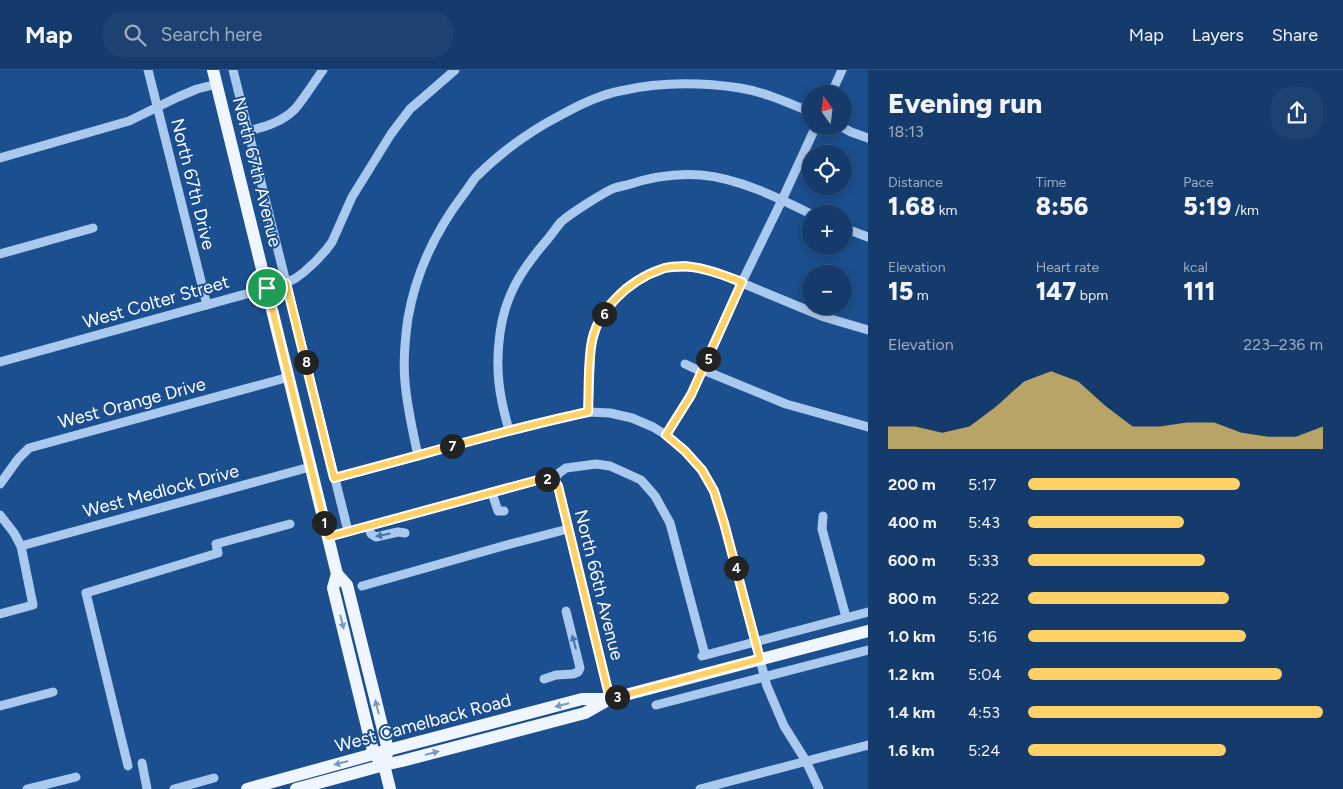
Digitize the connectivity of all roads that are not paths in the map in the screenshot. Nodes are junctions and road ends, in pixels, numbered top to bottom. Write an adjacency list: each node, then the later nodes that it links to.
1 (148, 70): 9 (street, North 67th Drive)
2 (213, 70): 7 (main road, North 67th Avenue)
3 (234, 70): 11 (street)
4 (323, 70): 11 (street)
5 (455, 70): 23 (street, West Colter Street)
6 (842, 70): 8 (street)
7 (217, 84): 9 (street); 24 (main road, North 67th Avenue)
8 (835, 85)
9 (157, 108): 15 (street); 25 (street, North 67th Drive)
10 (802, 108): 35 (street)
11 (248, 131): 23 (street)
12 (852, 132): 14 (street)
13 (812, 135): 16 (street)
14 (868, 138)
15 (0, 158)
16 (782, 200): 17 (street); 22 (street); 33 (street)
17 (802, 209)
18 (93, 228): 21 (street)
19 (852, 231): 20 (street)
20 (868, 237)
21 (0, 254)
22 (742, 282): 26 (street); 29 (street); 31 (street)
23 (286, 283): 24 (street, West Colter Street); 37 (street)
24 (267, 288): 25 (street, West Colter Street); 30 (main road, North 67th Avenue)
25 (207, 305): 27 (street, West Colter Street)
26 (868, 330)
27 (0, 362)
28 (684, 364): 29 (street)
29 (702, 371): 32 (street); 34 (street)
30 (289, 377): 36 (main road, North 67th Avenue); 39 (street, West Orange Drive)
31 (588, 412): 33 (street); 34 (street)
32 (868, 427)
33 (508, 430): 35 (street)
34 (666, 435): 58 (street)
35 (418, 456): 37 (street)
36 (310, 467): 49 (main road, North 67th Avenue); 50 (street, West Medlock Drive)
37 (334, 478): 47 (street)
38 (554, 480): 40 (street); 46 (street, North 66th Avenue); 58 (street)
39 (0, 484)
40 (492, 493): 41 (street); 45 (street)
41 (497, 512)
42 (0, 515): 50 (street)
43 (823, 516): 56 (street)
44 (290, 524): 71 (street)
45 (368, 526): 47 (street); 48 (street, one-way to 45)
46 (568, 529): 52 (street); 64 (street, North 66th Avenue)
47 (348, 532): 49 (street)
48 (405, 532)
49 (328, 537): 51 (main road, North 67th Avenue)
50 (21, 546): 55 (street)
51 (337, 574): 68 (main road, North 67th Avenue, one-way to 51); 69 (main road, North 67th Avenue, one-way to 69)
52 (362, 586)
53 (566, 611): 62 (street, one-way to 53)
54 (868, 612): 56 (street)
55 (0, 614)
56 (846, 617): 58 (street)
57 (868, 631): 60 (main road, West Camelback Road)
58 (755, 642): 60 (street)
59 (868, 650): 61 (street)
60 (760, 659): 61 (street); 64 (main road, West Camelback Road)
61 (765, 677): 65 (street); 70 (street)
62 (544, 679)
63 (53, 692): 66 (street)
64 (610, 699): 68 (main road, West Camelback Road, one-way to 68); 72 (main road, West Camelback Road, one-way to 64)
65 (656, 705)
66 (0, 706)
67 (868, 745): 70 (street)
68 (388, 750): 69 (main road, West Camelback Road); 72 (main road, North 67th Avenue)
69 (374, 754): 72 (main road, North 67th Avenue); 80 (main road, West Camelback Road, one-way to 80)
70 (806, 761): 75 (street); 84 (street)
71 (135, 765): 77 (street); 78 (street)
72 (384, 765): 81 (main road, West Camelback Road); 82 (main road, North 67th Avenue)
73 (76, 777): 76 (street)
74 (214, 778): 79 (street)
75 (719, 787): 83 (street)
76 (27, 789)
77 (142, 789)
78 (147, 789)
79 (174, 789)
80 (247, 789)
81 (296, 789)
82 (390, 789)
83 (700, 789)
84 (820, 789)

